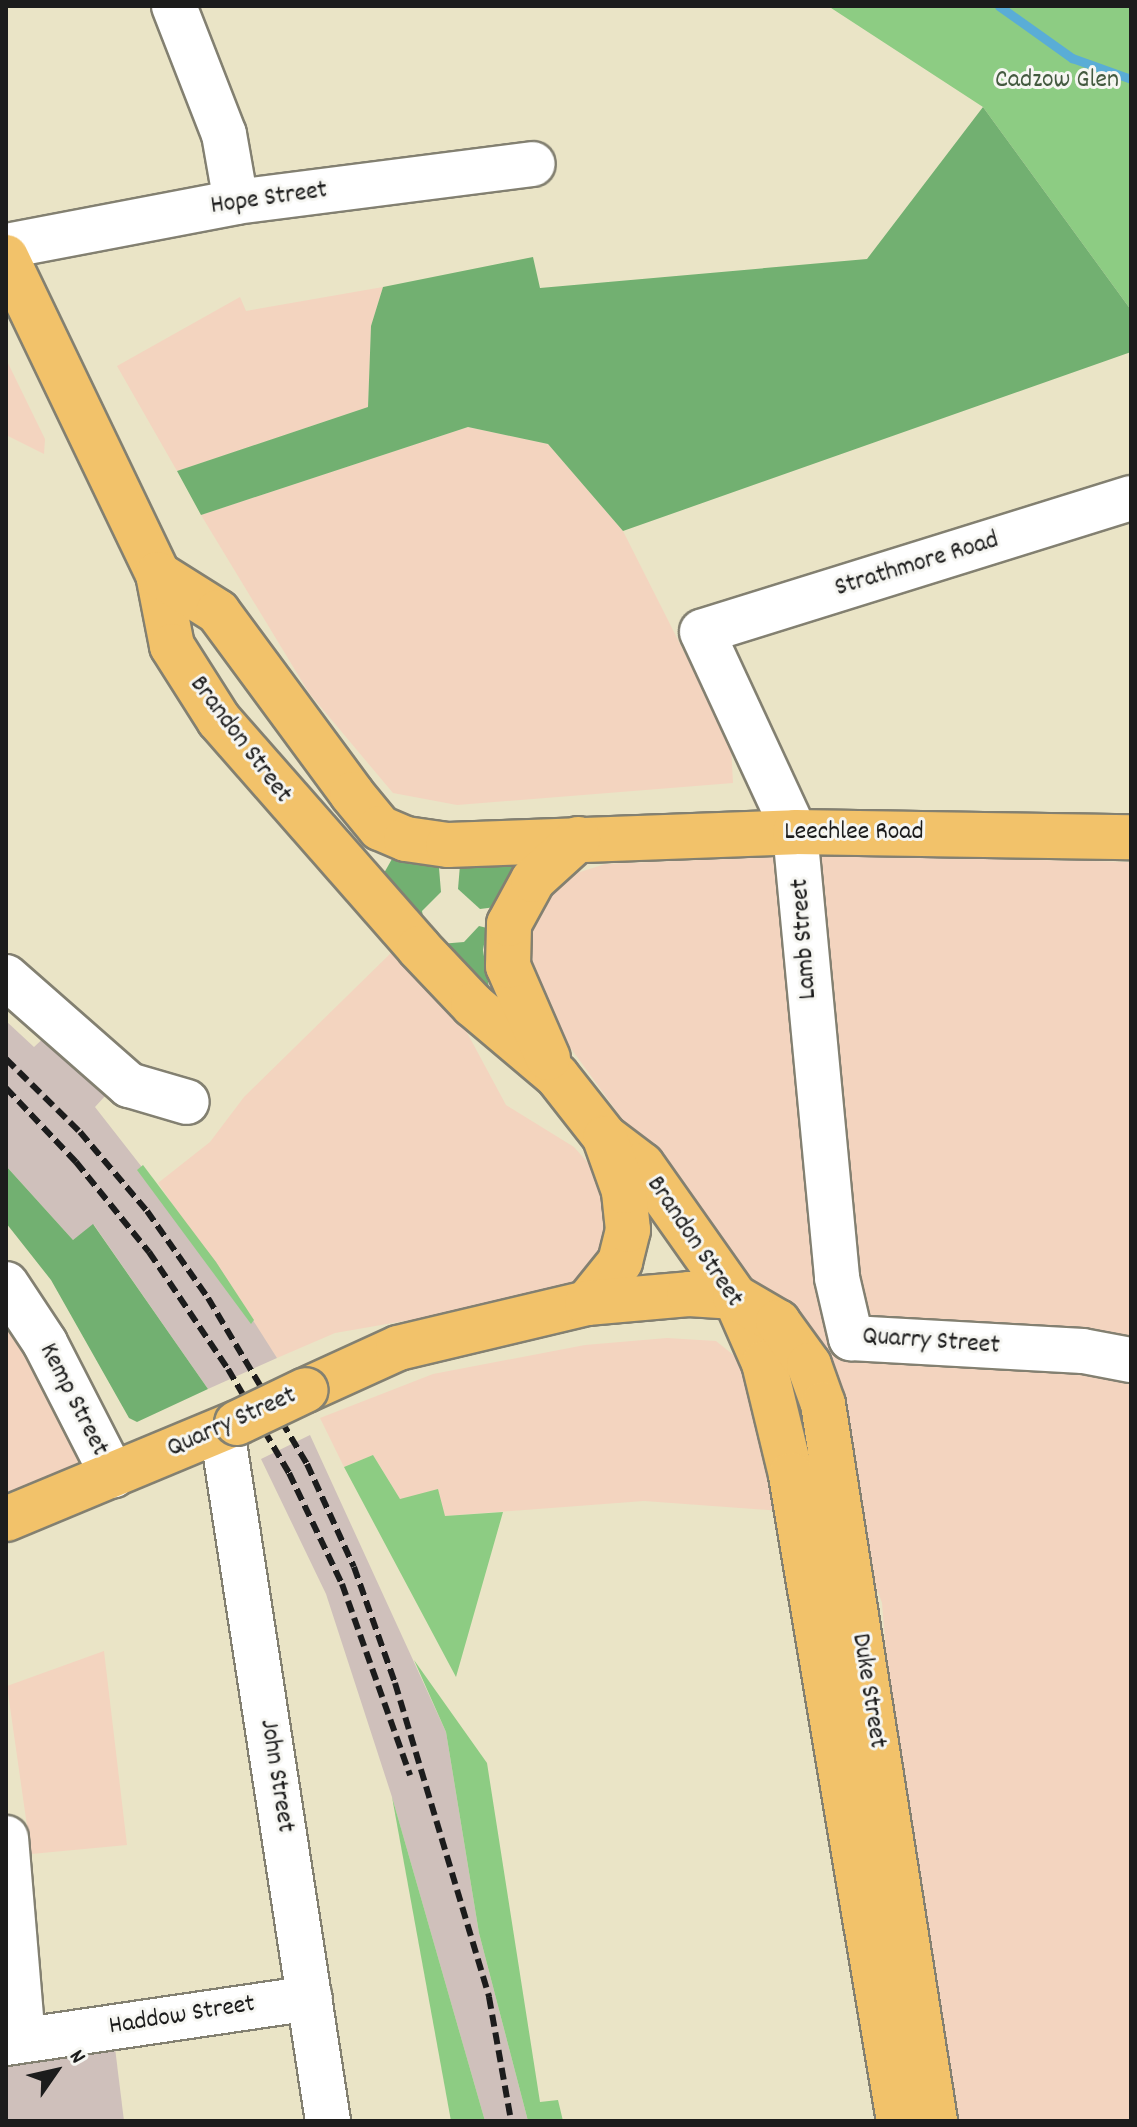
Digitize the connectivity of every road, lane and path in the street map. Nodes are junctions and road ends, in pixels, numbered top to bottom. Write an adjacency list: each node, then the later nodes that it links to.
1 (174, 6): 3 (street)
2 (533, 164): 3 (street, Hope Street)
3 (236, 202): 4 (street, Hope Street)
4 (6, 246)
5 (6, 257): 7 (main road, Brandon Street)
6 (1131, 498): 8 (street, Strathmore Road)
7 (158, 574): 11 (main road, Leechlee Road); 13 (main road, Brandon Street)
8 (702, 632): 9 (street, Lamb Street)
9 (795, 832): 10 (main road, Leechlee Road); 11 (main road, Leechlee Road); 16 (street, Lamb Street)
10 (1131, 837)
11 (578, 839): 13 (main road)
12 (6, 977): 14 (street)
13 (557, 1076): 15 (main road, Brandon Street)
14 (187, 1102)
15 (605, 1137): 18 (main road, Brandon Street); 19 (main road, Brandon Street)
16 (826, 1169): 21 (street, Quarry Street)
17 (6, 1284): 24 (street, Kemp Street)
18 (735, 1297): 19 (main road, Quarry Street); 22 (main road, Brandon Street); 31 (main road, Duke Street)
19 (587, 1303): 20 (main road, Quarry Street)
20 (459, 1335): 22 (main road, Quarry Street); 23 (main road, Quarry Street, bridge)
21 (1131, 1360)
22 (764, 1363): 30 (main road, Duke Street)
23 (229, 1427): 24 (main road, Quarry Street); 27 (street, John Street)
24 (113, 1476): 25 (main road, Quarry Street)
25 (6, 1519)
26 (6, 1838): 28 (street)
27 (310, 1998): 28 (street, Haddow Street); 29 (street, John Street)
28 (14, 2042)
29 (328, 2121)
30 (899, 2121)
31 (935, 2121)

